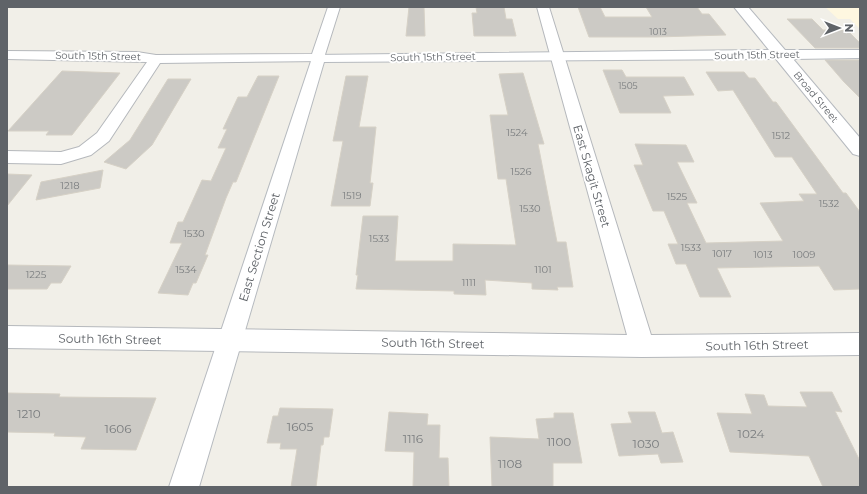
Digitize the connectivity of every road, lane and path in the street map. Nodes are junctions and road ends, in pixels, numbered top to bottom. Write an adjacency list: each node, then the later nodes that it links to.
1 (334, 7): 8 (street, East Section Street)
2 (543, 7): 7 (street, East Skagit Street)
3 (741, 7): 4 (street, Broad Street)
4 (781, 54): 5 (street, South 15th Street); 7 (street, South 15th Street); 10 (street, Broad Street)
5 (860, 54)
6 (7, 55): 9 (street, South 15th Street)
7 (557, 56): 8 (street, South 15th Street); 15 (street, East Skagit Street)
8 (318, 58): 9 (street, South 15th Street); 13 (street, East Section Street)
9 (156, 59): 11 (street)
10 (860, 150)
11 (7, 157)
12 (7, 337): 13 (street, South 16th Street)
13 (231, 341): 15 (street, South 16th Street); 16 (street, East Section Street)
14 (860, 344): 15 (street, South 16th Street)
15 (642, 346)
16 (184, 487)

